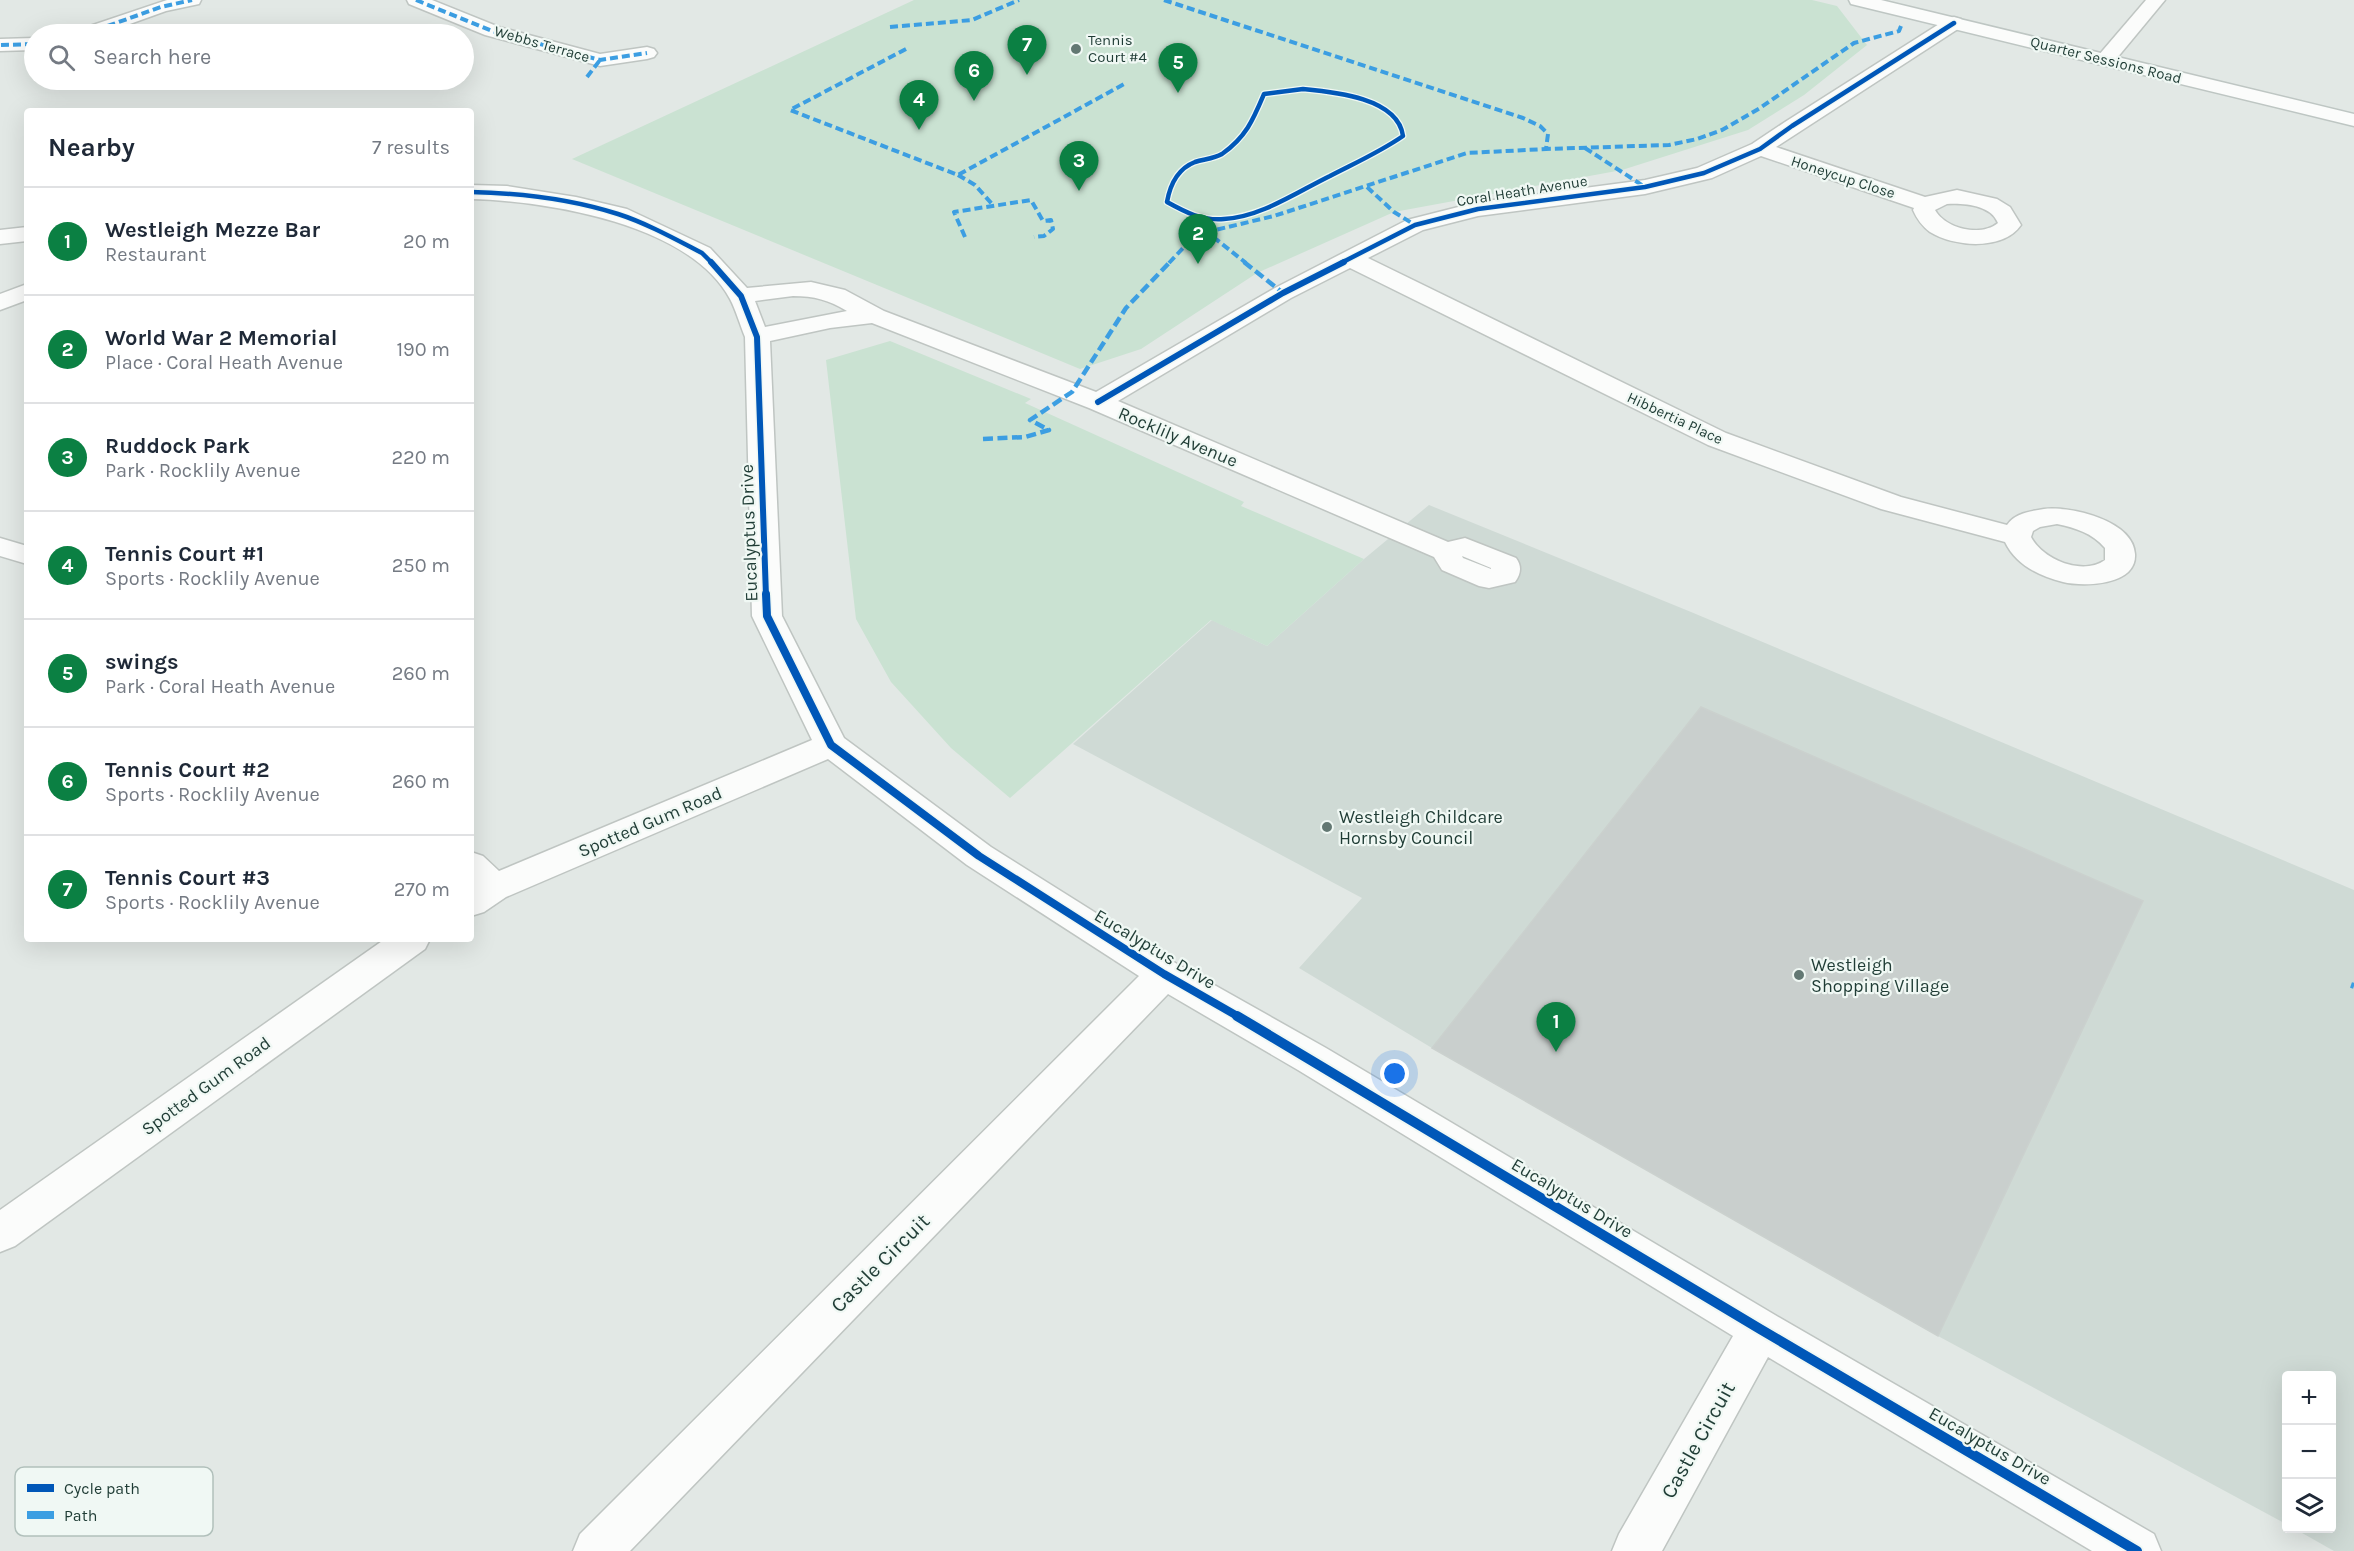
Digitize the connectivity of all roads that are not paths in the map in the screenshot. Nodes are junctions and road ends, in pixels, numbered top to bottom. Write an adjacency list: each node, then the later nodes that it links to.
1 (192, 0): 6 (street)
2 (416, 0): 10 (street, Webbs Terrace)
3 (1858, 0): 5 (street, Quarter Sessions Road)
4 (2156, 0): 11 (street)
5 (1954, 23): 11 (street, Quarter Sessions Road); 14 (street, Coral Heath Avenue)
6 (114, 24)
7 (24, 44): 8 (street)
8 (1, 45)
9 (647, 53): 10 (street, Webbs Terrace)
10 (600, 60): 12 (street, Webbs Terrace)
11 (2104, 60): 13 (street, Quarter Sessions Road)
12 (587, 77)
13 (2354, 120)
14 (1760, 149): 16 (street, Honeycup Close); 19 (street, Coral Heath Avenue)
15 (474, 192): 21 (street, Eucalyptus Drive)
16 (1927, 204)
17 (24, 234): 18 (street)
18 (0, 237)
19 (1349, 258): 25 (street, Coral Heath Avenue); 26 (street, Hibbertia Place)
20 (24, 293): 22 (street)
21 (741, 296): 23 (street, Rocklily Avenue); 24 (street, Eucalyptus Drive)
22 (0, 303)
23 (875, 316): 24 (street, Rocklily Avenue); 25 (street, Rocklily Avenue)
24 (757, 337): 30 (street, Eucalyptus Drive)
25 (1098, 402): 28 (street, Rocklily Avenue)
26 (2017, 536)
27 (0, 546): 29 (street)
28 (1445, 551)
29 (24, 554)
30 (831, 745): 31 (street, Spotted Gum Road); 33 (street, Eucalyptus Drive)
31 (479, 885)
32 (408, 942): 34 (street, Spotted Gum Road)
33 (1164, 974): 35 (street, Eucalyptus Drive); 36 (street, Castle Circuit)
34 (0, 1233)
35 (1760, 1329): 37 (street, Castle Circuit); 38 (street, Eucalyptus Drive)
36 (597, 1551)
37 (1636, 1551)
38 (2137, 1551)

